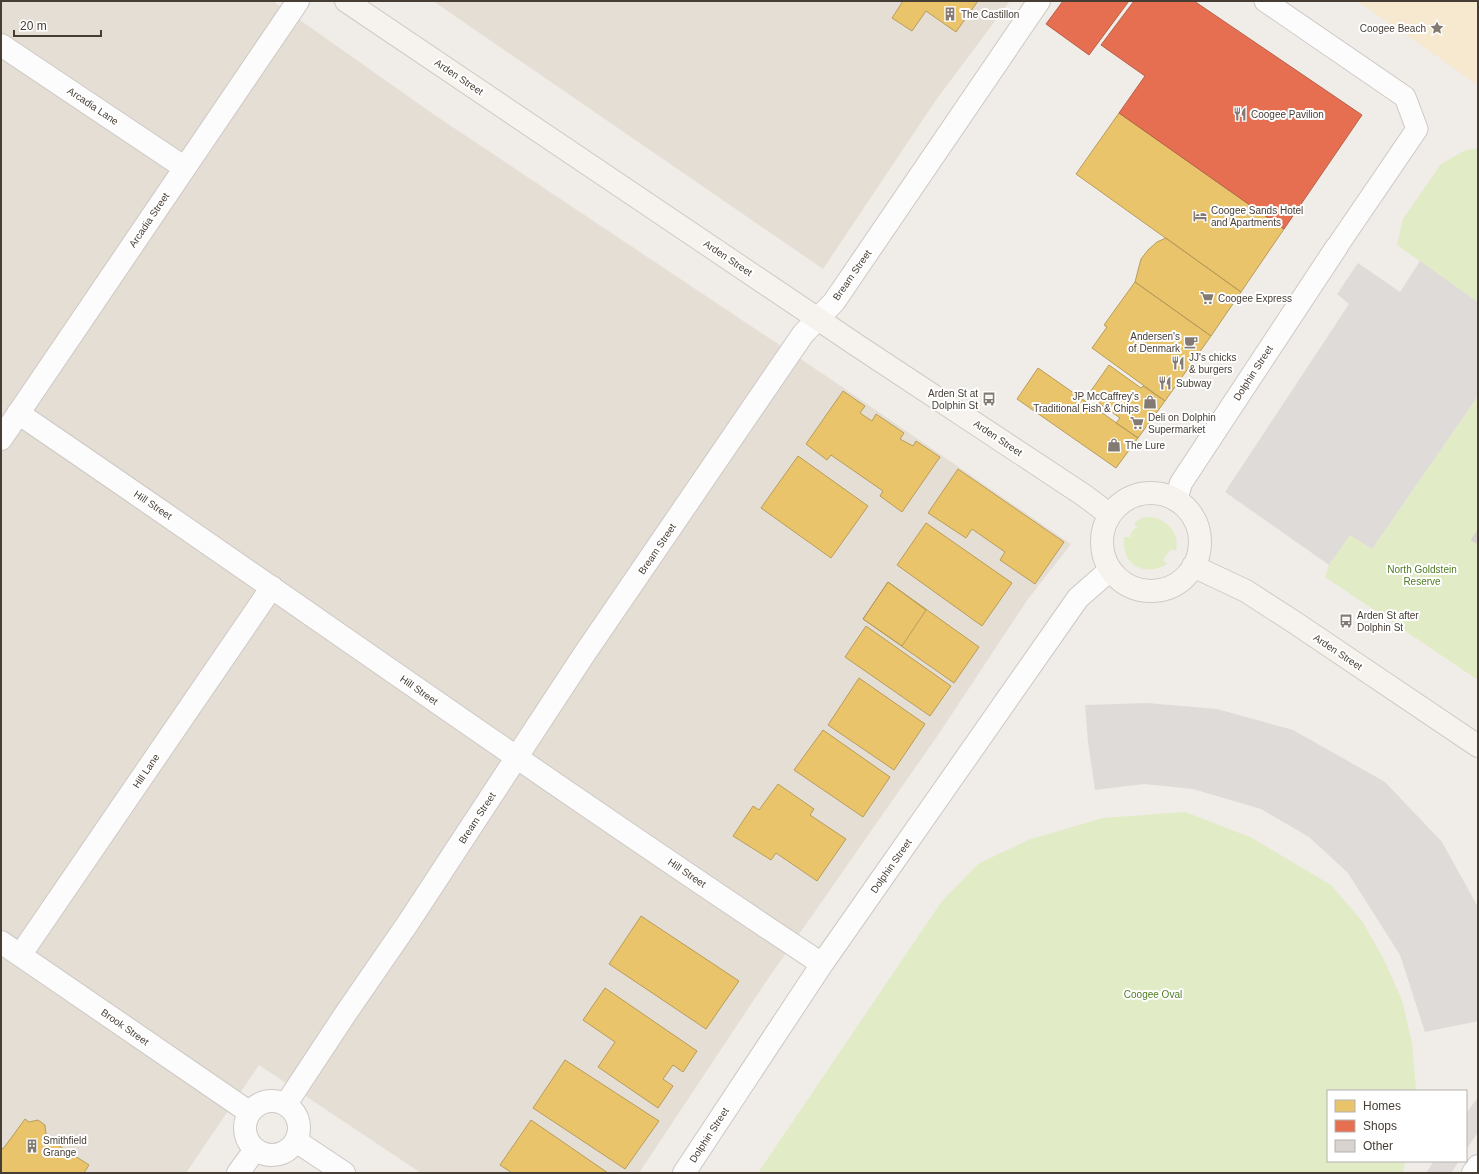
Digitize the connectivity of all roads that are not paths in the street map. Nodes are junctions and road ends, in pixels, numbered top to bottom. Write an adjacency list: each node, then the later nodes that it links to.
1 (298, 1): 6 (street, Arcadia Street)
2 (346, 1): 8 (main road, Arden Street)
3 (1039, 1): 8 (street, Bream Street)
4 (1265, 1): 7 (street)
5 (1, 44): 6 (street, Arcadia Lane)
6 (185, 168): 9 (street, Arcadia Street)
7 (1336, 248): 11 (street, Dolphin Street)
8 (818, 318): 12 (main road, Arden Street); 17 (street, Bream Street)
9 (18, 413): 10 (street, Arcadia Street); 15 (street, Hill Street)
10 (1, 439)
11 (1176, 500): 12 (main road); 13 (main road)
12 (1110, 515): 14 (main road)
13 (1193, 566): 14 (main road); 16 (main road, Arden Street)
14 (1110, 570): 20 (street, Dolphin Street)
15 (272, 587): 17 (street, Hill Street); 19 (street, Hill Lane)
16 (1478, 746)
17 (516, 757): 20 (street, Hill Street); 21 (street, Bream Street)
18 (1, 943): 19 (street, Brook Street)
19 (20, 954): 22 (street, Brook Street)
20 (822, 964): 28 (street, Dolphin Street)
21 (286, 1104): 22 (street); 23 (street)
22 (249, 1112): 24 (street)
23 (296, 1141): 24 (street); 27 (street)
24 (255, 1150): 26 (street)
25 (1478, 1166): 29 (street)
26 (238, 1173)
27 (344, 1173)
28 (684, 1173)
29 (1473, 1173)

